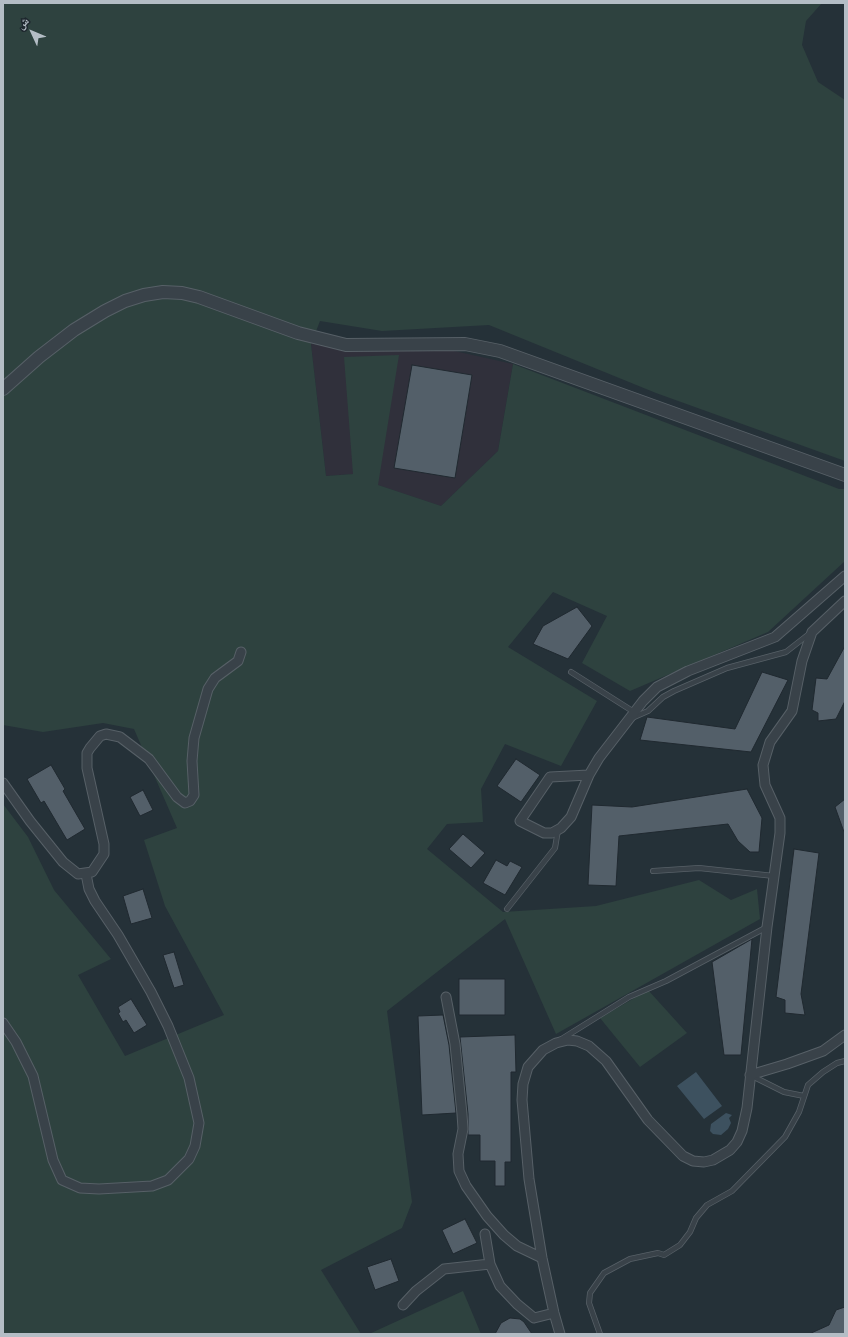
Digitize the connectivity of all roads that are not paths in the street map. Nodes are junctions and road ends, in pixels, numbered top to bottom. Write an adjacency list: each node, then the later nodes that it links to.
1 (3, 389): 2 (street)
2 (845, 475)
3 (845, 576): 8 (street)
4 (845, 601): 5 (street)
5 (812, 632): 9 (lane); 15 (street)
6 (241, 652): 14 (street)
7 (571, 672): 8 (lane)
8 (634, 712): 9 (street)
9 (628, 720): 10 (street)
10 (589, 776): 12 (street); 12 (street)
11 (3, 783): 14 (street)
12 (558, 830): 16 (lane)
13 (653, 871): 15 (lane)
14 (86, 874): 19 (street)
15 (774, 876): 17 (street)
16 (507, 909)
17 (767, 927): 21 (lane); 23 (street)
18 (446, 997): 26 (street)
19 (3, 1022)
20 (845, 1035): 23 (street)
21 (556, 1043): 23 (street); 26 (street)
22 (845, 1061): 24 (lane)
23 (750, 1075): 24 (lane)
24 (804, 1096): 31 (lane)
25 (485, 1234): 27 (street)
26 (542, 1258): 29 (street)
27 (490, 1264): 28 (street); 29 (street)
28 (403, 1305)
29 (554, 1313): 30 (street)
30 (560, 1334)
31 (600, 1334)

